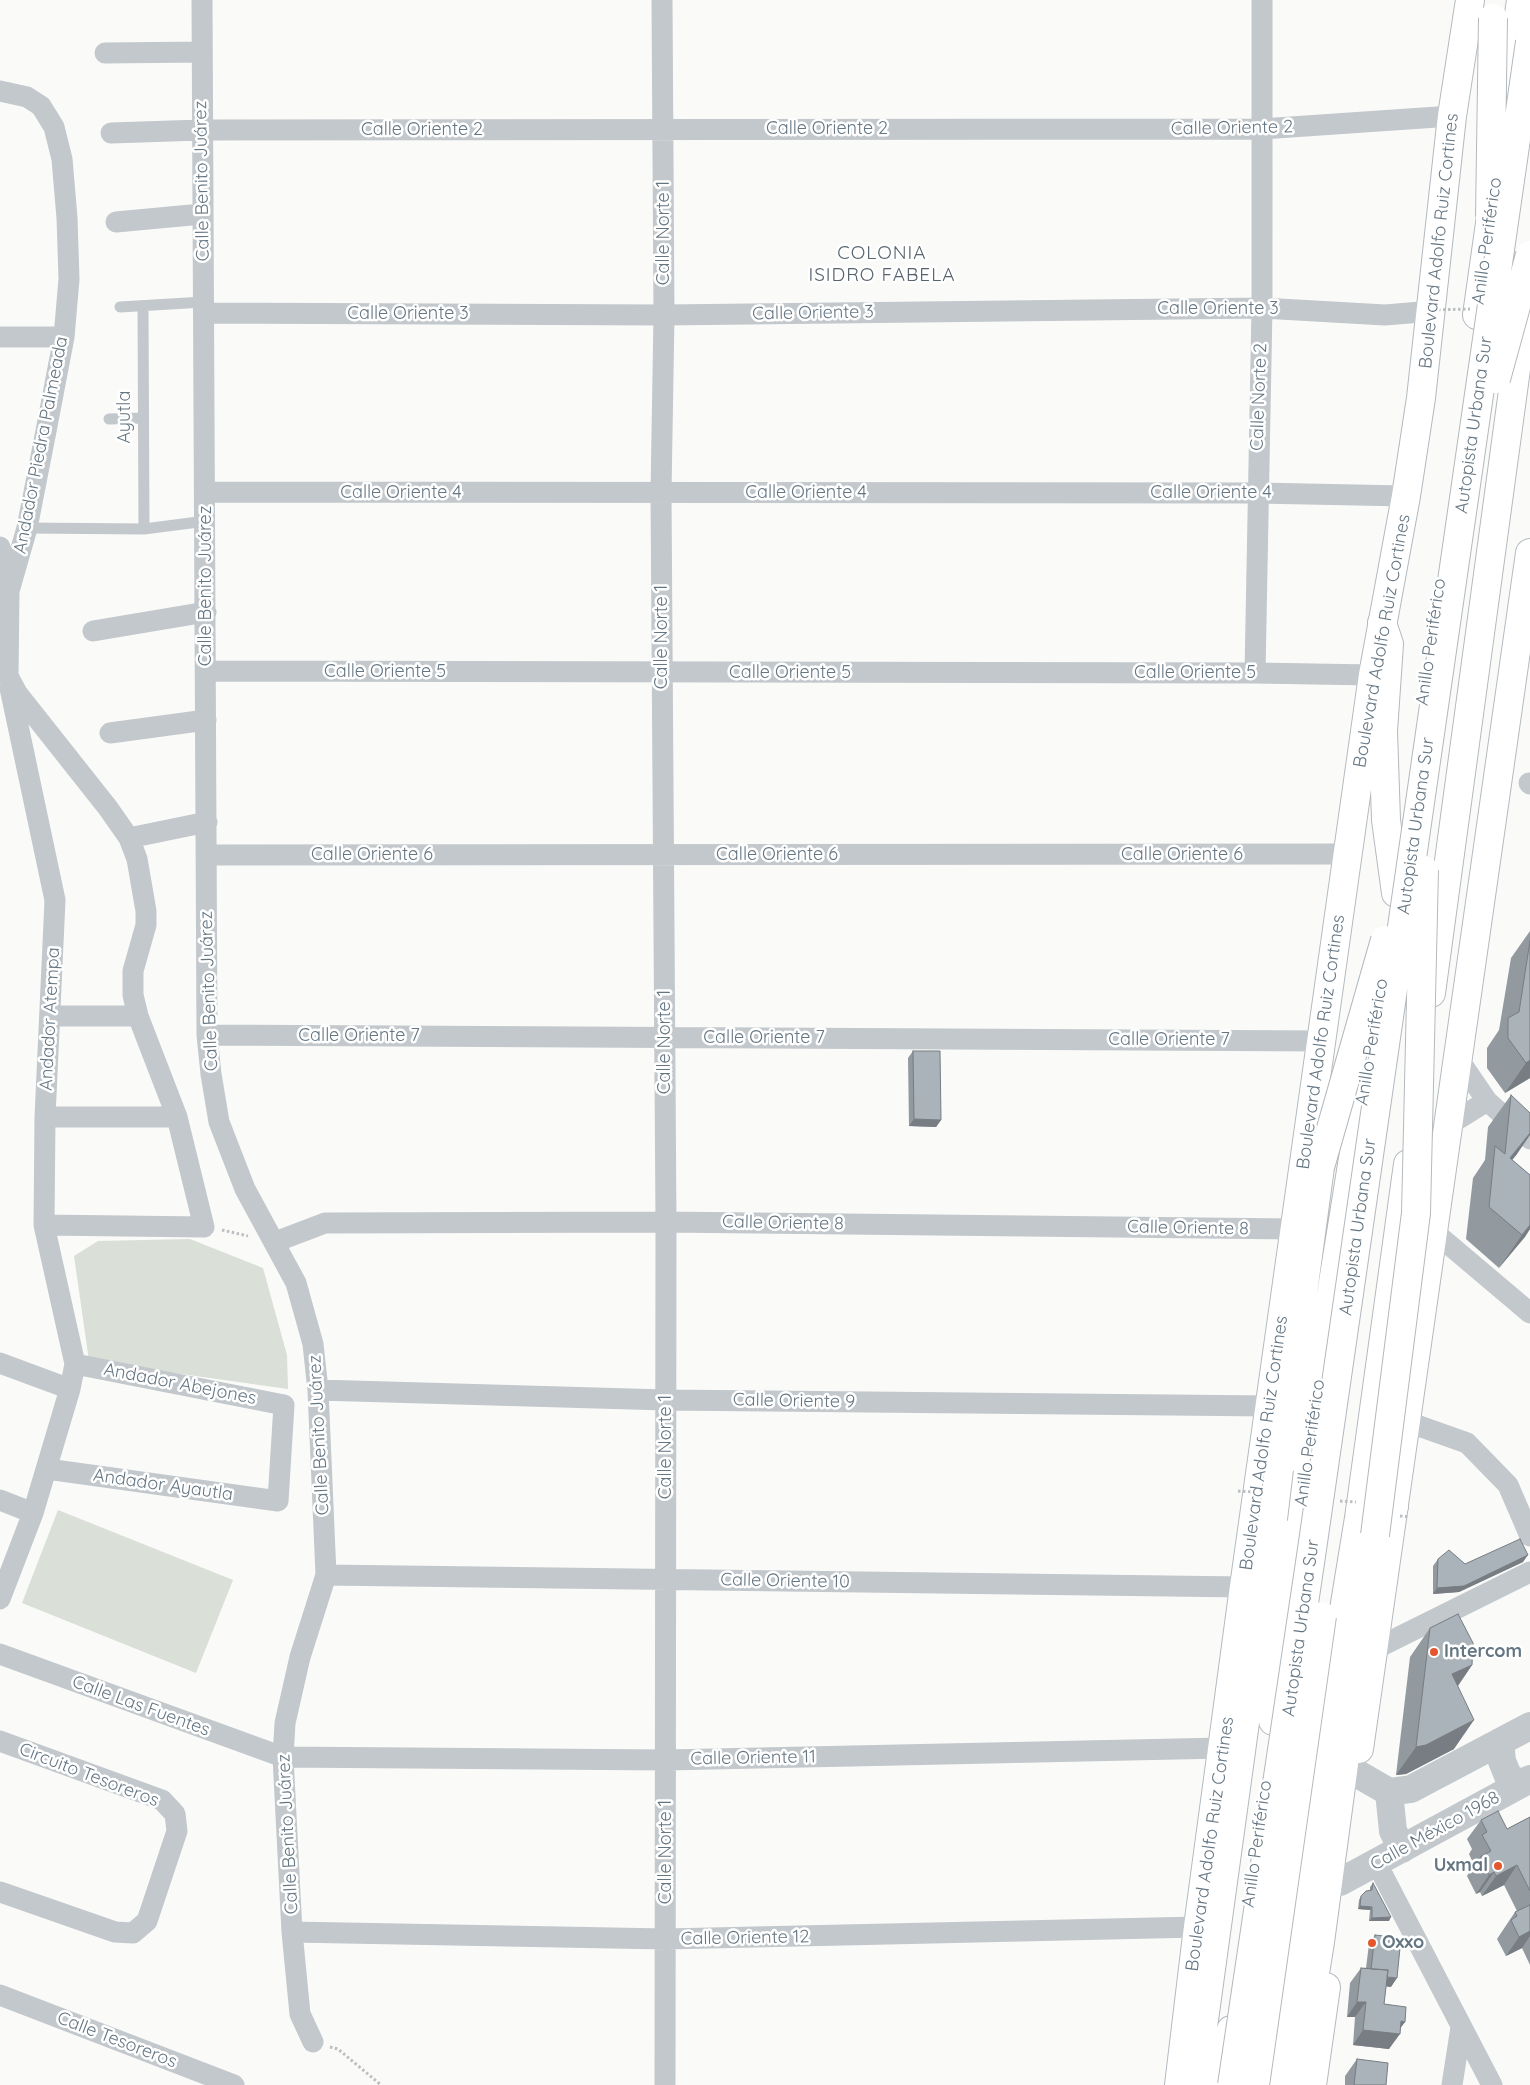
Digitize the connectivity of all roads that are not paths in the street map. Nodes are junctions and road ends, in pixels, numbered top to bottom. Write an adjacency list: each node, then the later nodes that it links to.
1 (202, 0): 8 (street, Calle Benito Juárez)
2 (662, 0): 14 (street, Calle Norte 1)
3 (1262, 0): 12 (street, Calle Norte 2)
4 (1470, 0): 11 (main road, Boulevard Adolfo Ruiz Cortines)
5 (1495, 0): 27 (main road, bridge)
6 (1521, 0): 61 (main road, Anillo Periférico)
7 (1530, 42): 27 (main road, Autopista Urbana Sur, bridge)
8 (202, 52): 9 (street); 13 (street, Calle Benito Juárez)
9 (105, 53)
10 (0, 91): 29 (street, Andador Piedra Palmeada)
11 (1452, 116): 12 (street, Calle Oriente 2); 36 (main road, Boulevard Adolfo Ruiz Cortines)
12 (1262, 129): 14 (street, Calle Oriente 2); 24 (street, Calle Norte 2)
13 (201, 130): 14 (street, Calle Oriente 2); 15 (street, Calle Oriente 2); 17 (street, Calle Benito Juárez)
14 (663, 130): 26 (street, Calle Norte 1)
15 (112, 133)
16 (1530, 146): 30 (main road, Autopista Urbana Sur, bridge)
17 (202, 214): 18 (street); 23 (street, Calle Benito Juárez)
18 (116, 222)
19 (1530, 255): 30 (main road, bridge)
20 (1530, 268): 78 (main road)
21 (143, 306): 22 (lane); 23 (lane); 31 (lane, Ayutla)
22 (120, 308)
23 (204, 308): 26 (street, Calle Oriente 3); 33 (street, Calle Benito Juárez)
24 (1262, 308): 25 (street, Calle Oriente 3); 26 (street, Calle Oriente 3); 35 (street, Calle Norte 2)
25 (1421, 312)
26 (664, 314): 34 (street, Calle Norte 1)
27 (1489, 326): 57 (main road, Autopista Urbana Sur, bridge)
28 (0, 337): 29 (street)
29 (64, 337): 38 (street, Andador Piedra Palmeada)
30 (1496, 379): 57 (main road, Autopista Urbana Sur)
31 (143, 418): 32 (lane); 39 (lane, Ayutla)
32 (109, 419)
33 (206, 492): 34 (street, Calle Oriente 4); 37 (street, Calle Benito Juárez)
34 (661, 493): 35 (street, Calle Oriente 4); 49 (street, Calle Norte 1)
35 (1257, 493): 36 (street, Calle Oriente 4); 50 (street, Calle Norte 2)
36 (1406, 496): 44 (main road, Boulevard Adolfo Ruiz Cortines)
37 (206, 521): 39 (lane); 43 (street, Calle Benito Juárez)
38 (27, 528): 39 (lane); 42 (street, Andador Piedra Palmeada)
39 (144, 529)
40 (0, 547): 42 (street)
41 (1530, 552): 47 (main road)
42 (9, 591): 51 (street, Andador Piedra Palmeada)
43 (206, 612): 46 (street); 48 (street, Calle Benito Juárez)
44 (1382, 622): 52 (main road, Boulevard Adolfo Ruiz Cortines); 61 (main road)
45 (1530, 625): 47 (lane)
46 (93, 631)
47 (1515, 660): 67 (main road)
48 (206, 671): 49 (street, Calle Oriente 5); 53 (street, Calle Benito Juárez)
49 (663, 673): 50 (street, Calle Oriente 5); 60 (street, Calle Norte 1)
50 (1255, 673): 52 (street, Calle Oriente 5)
51 (8, 676): 56 (street); 62 (street, Andador Atempa)
52 (1373, 676): 58 (main road, Boulevard Adolfo Ruiz Cortines)
53 (206, 720): 54 (street); 55 (street, Calle Benito Juárez)
54 (110, 733)
55 (207, 822): 56 (street); 59 (street, Calle Benito Juárez)
56 (129, 838): 63 (street)
57 (1419, 849): 125 (main road, bridge); 128 (main road, Autopista Urbana Sur, bridge); 129 (main road, Autopista Urbana Sur, bridge); 131 (main road, bridge)
58 (1348, 854): 60 (street, Calle Oriente 6); 66 (main road, Boulevard Adolfo Ruiz Cortines)
59 (206, 856): 60 (street, Calle Oriente 6); 64 (street, Calle Benito Juárez)
60 (664, 856): 65 (street, Calle Norte 1)
61 (1396, 893): 119 (main road, Anillo Periférico)
62 (50, 1016): 63 (street); 69 (street, Andador Atempa)
63 (138, 1016): 70 (street)
64 (207, 1035): 65 (street, Calle Oriente 7); 77 (street, Calle Benito Juárez)
65 (665, 1037): 66 (street, Calle Oriente 7); 73 (street, Calle Norte 1)
66 (1322, 1041): 75 (main road, Boulevard Adolfo Ruiz Cortines)
67 (1458, 1060): 68 (street); 71 (main road)
68 (1487, 1101): 71 (street); 72 (street)
69 (45, 1117): 70 (street); 74 (street, Andador Atempa)
70 (176, 1117): 74 (street)
71 (1450, 1124): 76 (main road)
72 (1530, 1139)
73 (666, 1222): 75 (street, Calle Oriente 8); 77 (street, Calle Oriente 8); 84 (street, Calle Norte 1)
74 (44, 1225): 81 (street, Andador Atempa)
75 (1294, 1229): 85 (main road, Boulevard Adolfo Ruiz Cortines)
76 (1433, 1231): 79 (street); 86 (main road)
77 (275, 1242): 83 (street, Calle Benito Juárez)
78 (1390, 1290): 90 (main road); 130 (main road)
79 (1530, 1313)
80 (0, 1363): 82 (street)
81 (75, 1364): 82 (street); 89 (street, Andador Abejones)
82 (70, 1389): 87 (street)
83 (318, 1390): 84 (street, Calle Oriente 9); 94 (street, Calle Benito Juárez)
84 (666, 1400): 85 (street, Calle Oriente 9); 95 (street, Calle Norte 1)
85 (1270, 1406): 96 (main road, Boulevard Adolfo Ruiz Cortines)
86 (1405, 1422): 90 (main road); 92 (street)
87 (47, 1469): 89 (street, Andador Ayautla); 91 (street)
88 (0, 1500): 91 (street)
89 (278, 1501)
90 (1394, 1506): 98 (main road)
91 (33, 1513): 97 (street)
92 (1530, 1536)
93 (1530, 1572): 98 (street)
94 (326, 1575): 95 (street, Calle Oriente 10); 104 (street, Calle Benito Juárez)
95 (666, 1580): 96 (street, Calle Oriente 10); 106 (street, Calle Norte 1)
96 (1244, 1587): 103 (main road, Boulevard Adolfo Ruiz Cortines)
97 (0, 1599)
98 (1375, 1649): 107 (main road)
99 (0, 1654): 104 (street, Calle Las Fuentes)
100 (1530, 1726): 102 (street)
101 (0, 1741): 114 (street, Circuito Tesoreros)
102 (1500, 1742): 105 (street); 108 (street)
103 (1223, 1748): 106 (street, Calle Oriente 11); 115 (main road, Boulevard Adolfo Ruiz Cortines)
104 (283, 1757): 106 (street, Calle Oriente 11); 116 (street, Calle Benito Juárez)
105 (1472, 1759): 109 (street); 110 (street)
106 (666, 1760): 117 (street, Calle Norte 1)
107 (1356, 1773): 109 (street); 113 (main road)
108 (1525, 1782): 110 (street, Calle México 1968)
109 (1388, 1792): 111 (street)
110 (1493, 1798): 111 (street, Calle México 1968)
111 (1402, 1849): 112 (street, Calle México 1968)
112 (1377, 1864): 113 (street, Calle México 1968); 120 (street)
113 (1340, 1882): 132 (main road)
114 (0, 1892)
115 (1198, 1927): 117 (street, Calle Oriente 12); 124 (main road, Boulevard Adolfo Ruiz Cortines)
116 (292, 1932): 117 (street, Calle Oriente 12); 121 (street, Calle Benito Juárez)
117 (666, 1940): 123 (street, Calle Norte 1)
118 (0, 1995): 122 (street, Calle Tesoreros)
119 (1232, 2026): 126 (main road); 127 (main road, Anillo Periférico)
120 (1461, 2026): 133 (street); 134 (street)
121 (313, 2042)
122 (234, 2085)
123 (664, 2085)
124 (1179, 2085)
125 (1195, 2085)
126 (1215, 2085)
127 (1223, 2085)
128 (1232, 2085)
129 (1255, 2085)
130 (1272, 2085)
131 (1297, 2085)
132 (1312, 2085)
133 (1452, 2085)
134 (1492, 2085)

